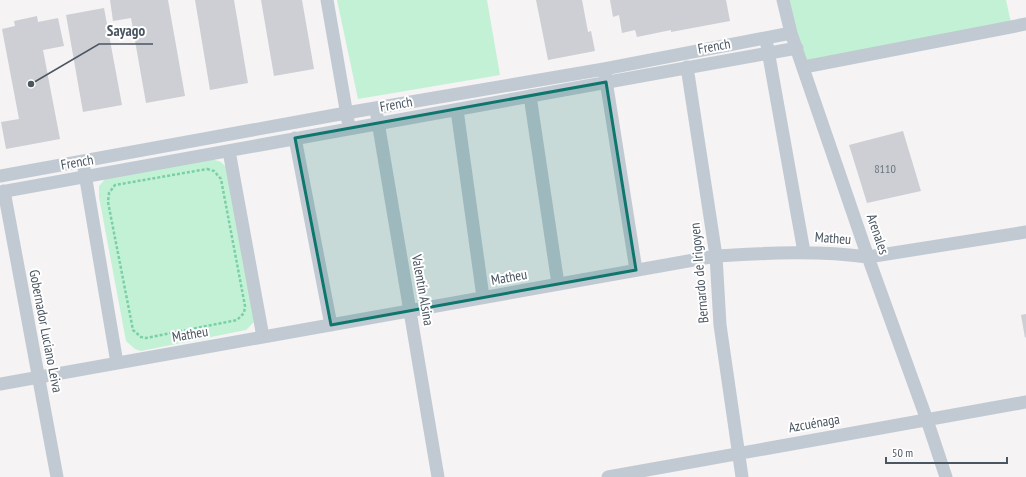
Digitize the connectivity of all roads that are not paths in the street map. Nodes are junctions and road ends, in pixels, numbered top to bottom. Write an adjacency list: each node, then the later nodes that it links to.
1 (327, 0): 15 (street)
2 (783, 0): 4 (street, Arenales)
3 (1026, 24): 9 (street)
4 (791, 33): 5 (street, French); 6 (street, Arenales)
5 (765, 38): 7 (street); 10 (street, French)
6 (797, 48): 7 (street, French); 9 (street, Arenales)
7 (768, 52): 8 (street, French); 25 (street)
8 (687, 67): 11 (street, French); 26 (street, Bernardo de Irigoyen)
9 (804, 67): 27 (street, Arenales)
10 (604, 69): 11 (street); 13 (street, French)
11 (606, 82): 12 (street, French); 28 (street)
12 (530, 96): 14 (street, French); 29 (street)
13 (375, 108): 15 (street, French); 16 (street, Valentín Alsina)
14 (458, 110): 16 (street, French); 30 (street)
15 (346, 113): 17 (street); 20 (street, French)
16 (378, 124): 17 (street, French); 31 (street, Valentín Alsina)
17 (349, 129): 18 (street, French)
18 (295, 138): 19 (street, French); 32 (street)
19 (229, 150): 22 (street, French); 33 (street)
20 (82, 161): 21 (street, French); 22 (street)
21 (0, 176)
22 (85, 176): 23 (street, French); 34 (street)
23 (2, 192): 35 (street, Gobernador Luciano Leiva)
24 (1026, 232): 27 (street, Matheu)
25 (804, 252): 26 (street, Matheu); 27 (street, Matheu)
26 (716, 256): 28 (street, Matheu); 39 (street, Bernardo de Irigoyen)
27 (868, 256): 38 (street, Arenales)
28 (636, 270): 29 (street, Matheu)
29 (558, 284): 30 (street, Matheu)
30 (483, 298): 31 (street, Matheu)
31 (410, 310): 32 (street, Matheu); 41 (street, Valentín Alsina)
32 (331, 325): 33 (street, Matheu)
33 (263, 337): 34 (street, Matheu)
34 (117, 363): 35 (street, Matheu)
35 (38, 377): 36 (street, Matheu); 40 (street, Gobernador Luciano Leiva)
36 (0, 384)
37 (1026, 402): 38 (street, Azcuénaga)
38 (927, 420): 39 (street, Azcuénaga); 44 (street, Arenales)
39 (737, 453): 42 (street, Azcuénaga); 43 (street, Bernardo de Irigoyen)
40 (57, 477)
41 (438, 477)
42 (608, 477)
43 (742, 477)
44 (946, 477)

